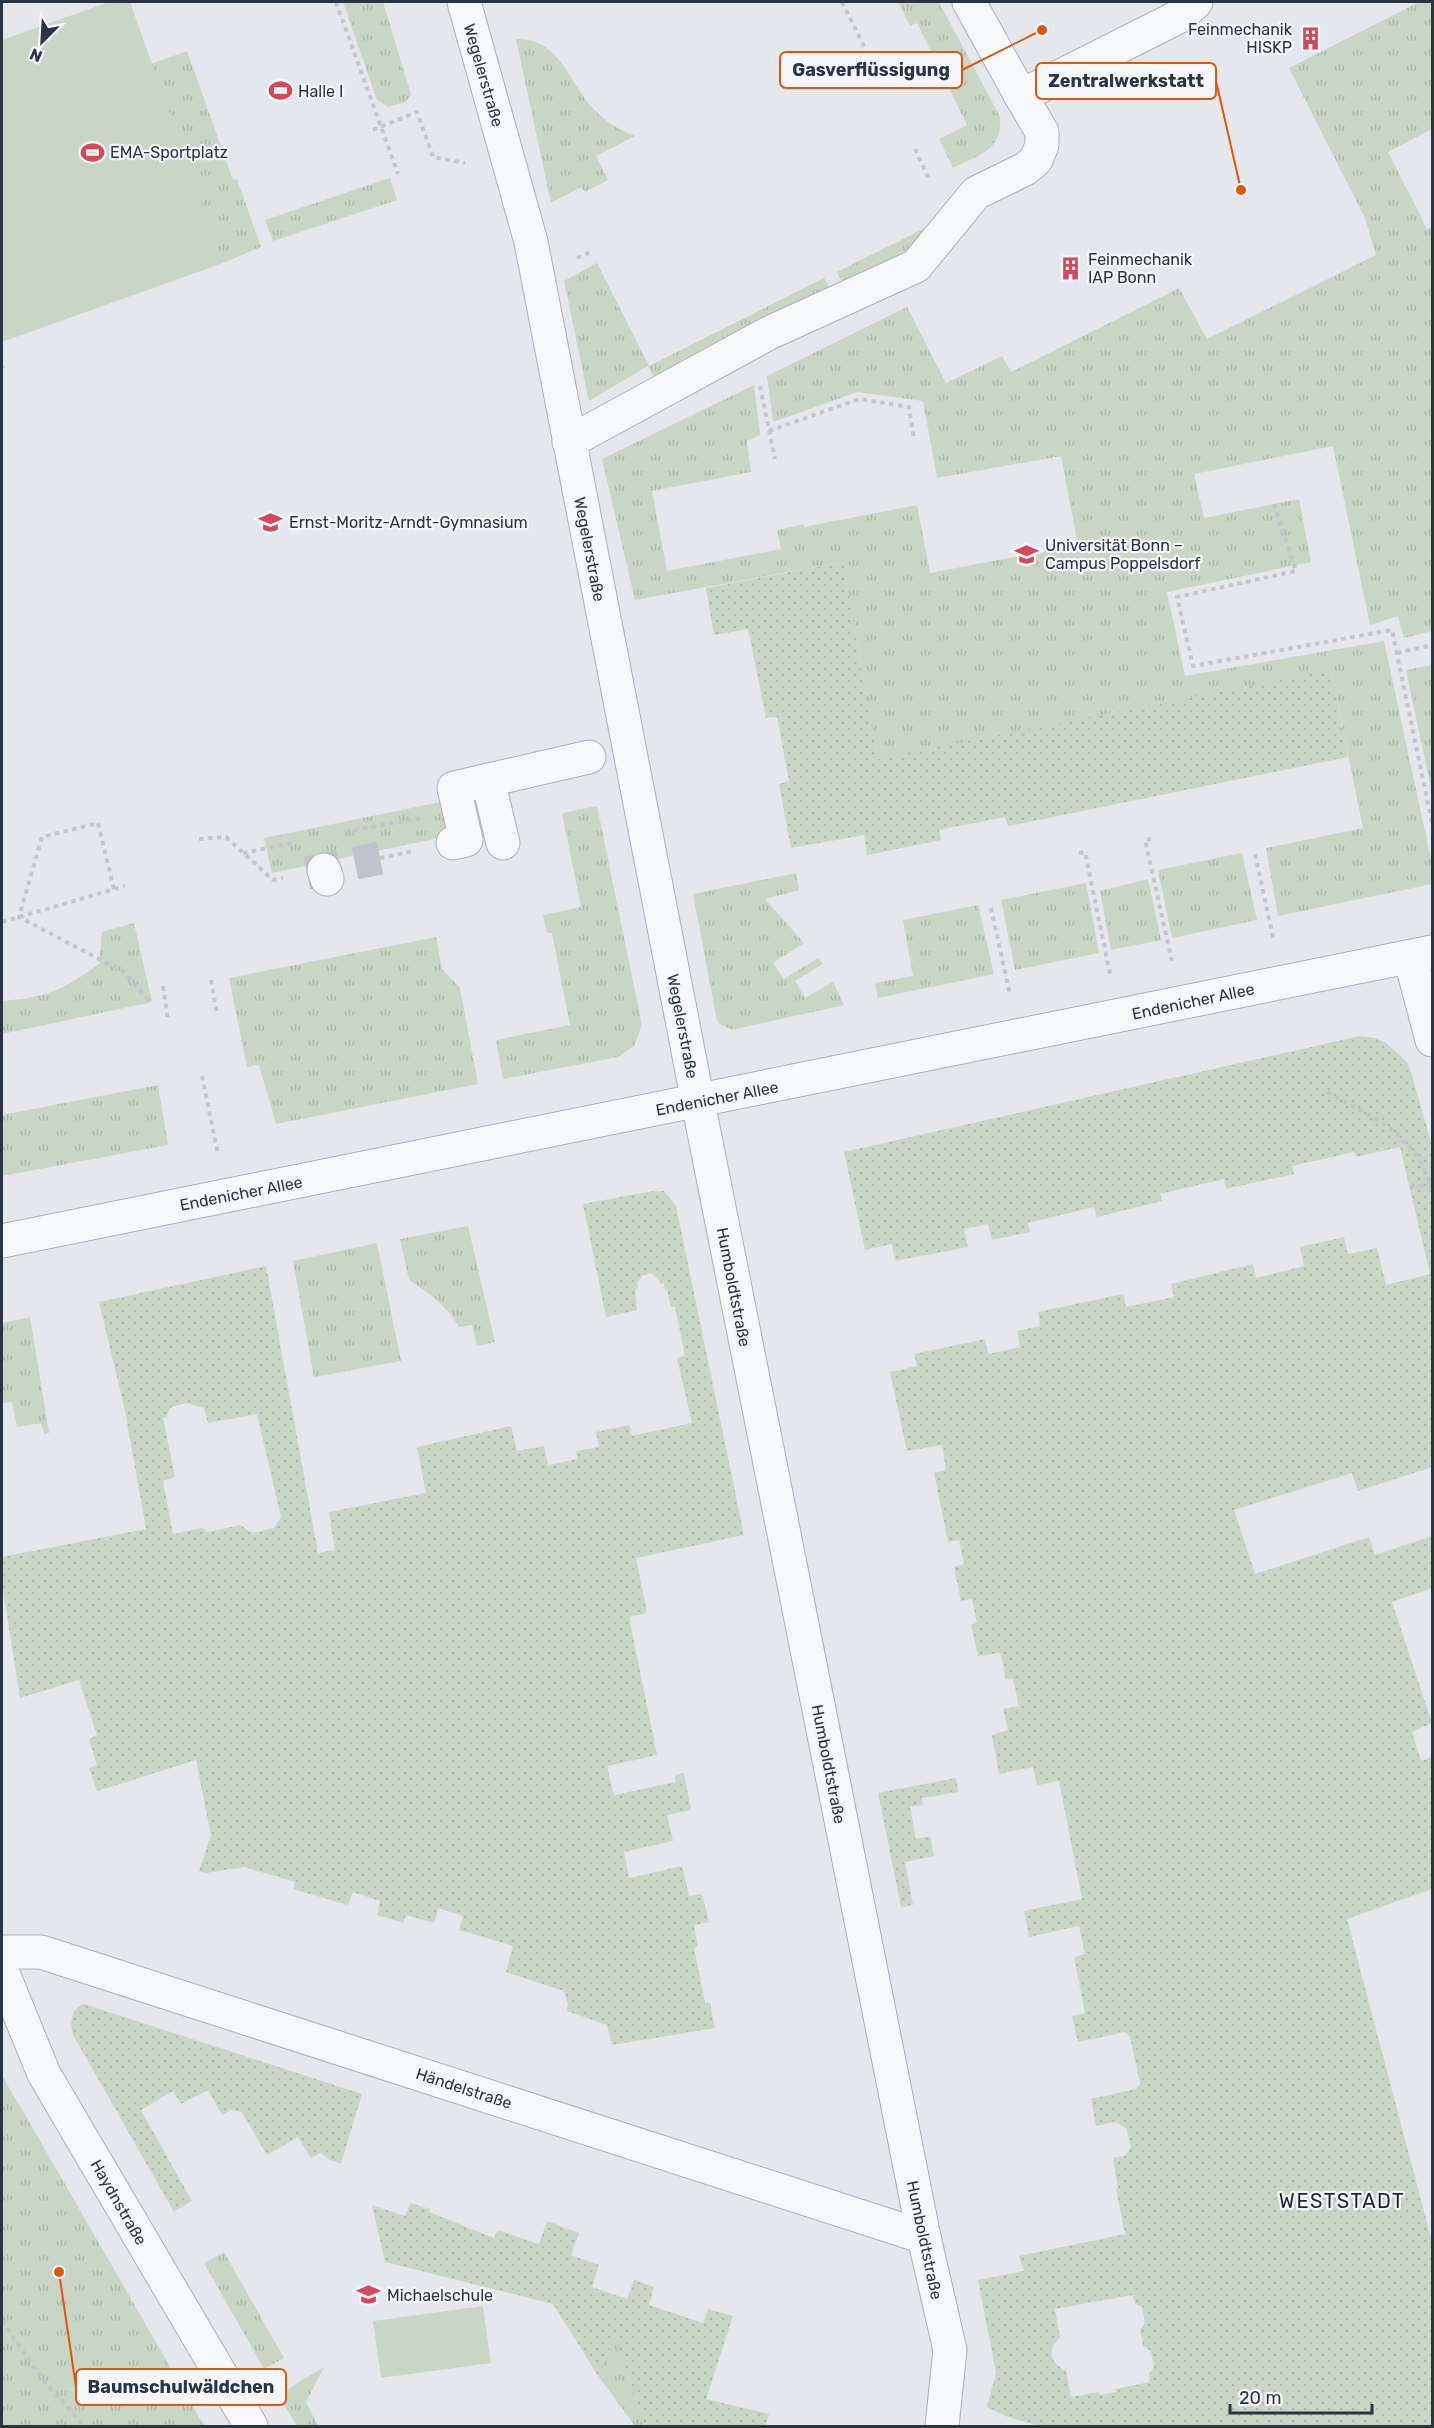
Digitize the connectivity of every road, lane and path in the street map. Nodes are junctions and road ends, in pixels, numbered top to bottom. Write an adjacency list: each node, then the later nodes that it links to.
1 (336, 2): 8 (path)
2 (464, 2): 10 (street, Wegelerstraße)
3 (842, 2): 6 (path)
4 (969, 2): 7 (street)
5 (1196, 2): 7 (street)
6 (866, 50)
7 (1021, 96): 14 (street)
8 (381, 127): 9 (path); 10 (path); 11 (path)
9 (373, 130)
10 (511, 171): 17 (street, Wegelerstraße)
11 (398, 174)
12 (591, 252): 13 (path)
13 (581, 257)
14 (742, 348): 15 (path); 17 (street)
15 (769, 431): 16 (path); 18 (path)
16 (914, 439)
17 (569, 442): 54 (street, Wegelerstraße)
18 (775, 459)
19 (1274, 504): 21 (path)
20 (1432, 645): 21 (path)
21 (1397, 653): 25 (path)
22 (589, 758): 23 (street)
23 (488, 780): 24 (street); 31 (street)
24 (459, 810): 26 (path); 30 (street)
25 (1432, 823)
26 (334, 835)
27 (199, 839): 32 (path)
28 (1151, 839): 46 (path)
29 (300, 841): 32 (path)
30 (453, 843)
31 (503, 843)
32 (243, 853): 35 (path)
33 (1080, 853): 48 (path)
34 (1254, 854): 43 (path)
35 (273, 880)
36 (125, 886): 37 (path)
37 (114, 889): 39 (path); 39 (path)
38 (991, 908): 50 (path)
39 (19, 917): 40 (path); 45 (path)
40 (2, 922)
41 (1421, 955): 43 (street, Endenicher Allee); 51 (street)
42 (211, 980): 47 (path)
43 (1282, 982): 46 (street, Endenicher Allee)
44 (163, 986): 49 (path)
45 (151, 1003)
46 (1181, 1003): 48 (street, Endenicher Allee)
47 (217, 1014)
48 (1119, 1016): 50 (street, Endenicher Allee)
49 (168, 1020)
50 (1019, 1036): 54 (street, Endenicher Allee)
51 (1432, 1040)
52 (202, 1076): 55 (path)
53 (1327, 1092): 56 (path)
54 (698, 1102): 59 (street, Endenicher Allee); 62 (street, Humboldtstraße)
55 (219, 1158)
56 (1431, 1182): 57 (path); 58 (path)
57 (1410, 1188)
58 (1432, 1192)
59 (2, 1241)
60 (2, 1952): 62 (street, Händelstraße)
61 (2, 1971): 65 (street, Haydnstraße)
62 (924, 2237): 66 (street, Humboldtstraße)
63 (2, 2321): 64 (path)
64 (84, 2427)
65 (251, 2427)
66 (942, 2427)

